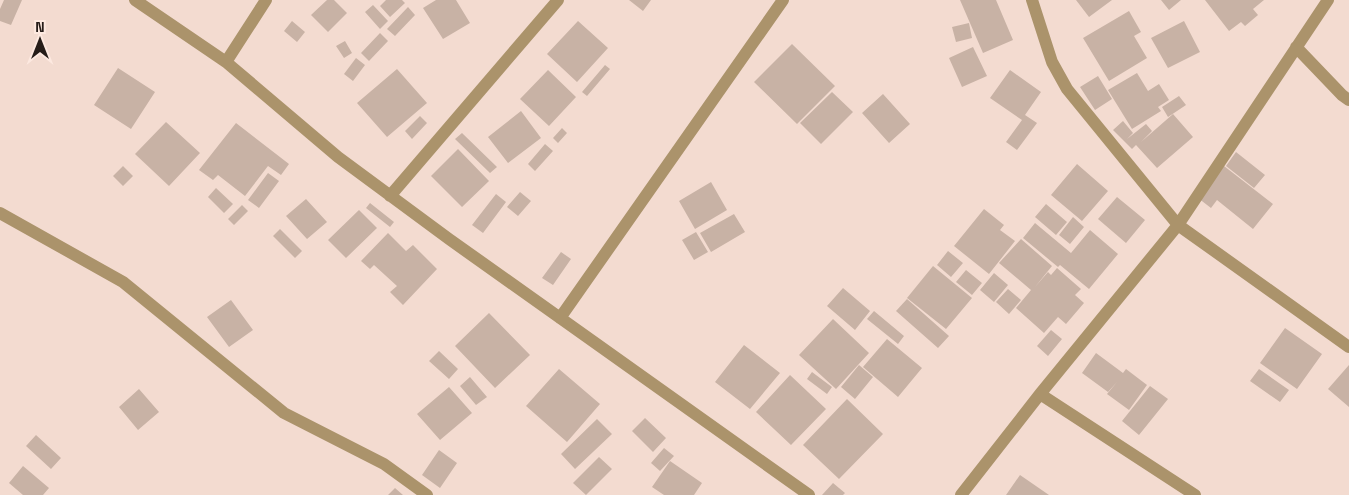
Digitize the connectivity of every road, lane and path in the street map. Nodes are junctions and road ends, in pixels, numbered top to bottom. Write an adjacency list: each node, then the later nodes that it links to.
1 (135, 0): 8 (street)
2 (266, 0): 8 (street)
3 (558, 0): 10 (street)
4 (783, 0): 13 (street)
5 (1032, 0): 12 (street)
6 (1328, 0): 7 (street)
7 (1296, 47): 9 (street); 12 (street)
8 (226, 62): 10 (street)
9 (1349, 100)
10 (390, 196): 13 (street)
11 (0, 213): 16 (street)
12 (1178, 225): 14 (street); 15 (street)
13 (560, 318): 17 (street)
14 (1349, 347)
15 (1040, 394): 18 (street); 19 (street)
16 (427, 495)
17 (809, 495)
18 (961, 495)
19 (1195, 495)

